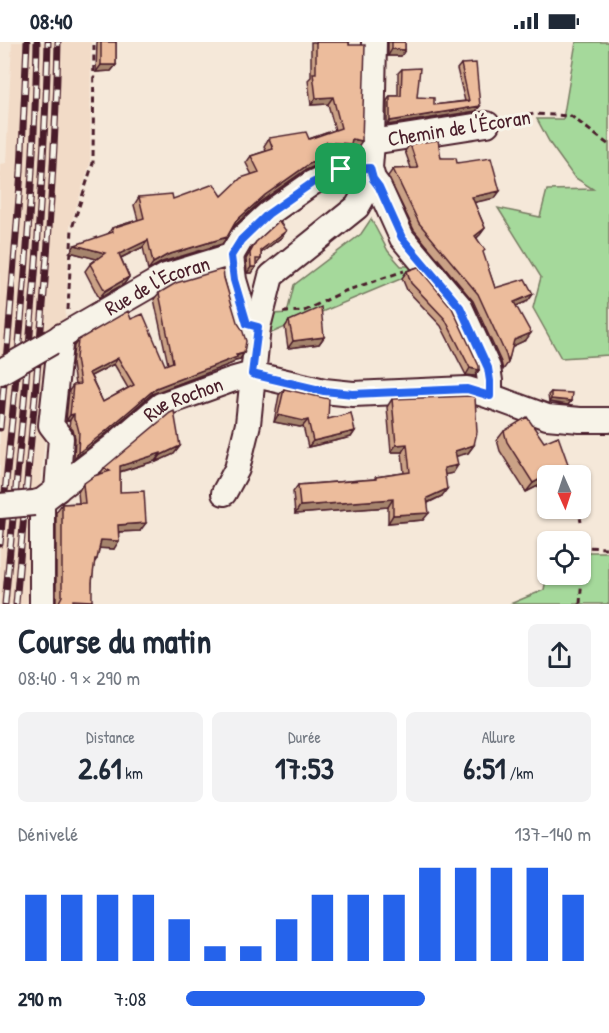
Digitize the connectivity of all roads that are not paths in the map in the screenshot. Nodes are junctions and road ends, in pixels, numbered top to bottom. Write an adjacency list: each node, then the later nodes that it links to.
1 (374, 42): 3 (street)
2 (487, 124): 3 (street, Chemin de l'Écoran)
3 (372, 142): 4 (street)
4 (371, 173): 5 (street, Rue de l'Ecoran); 6 (street); 10 (street)
5 (231, 256): 6 (street); 7 (street, Rue de l'Ecoran)
6 (258, 327): 9 (street)
7 (60, 337): 8 (street, Rue de l'Ecoran, bridge); 13 (street)
8 (0, 372)
9 (252, 374): 10 (street, Rue Rochon); 12 (street); 13 (street, Rue Rochon)
10 (490, 396): 11 (street, Rue Rochon)
11 (609, 420)
12 (224, 493)
13 (45, 498): 14 (street, bridge); 15 (street)
14 (0, 506)
15 (42, 604)

